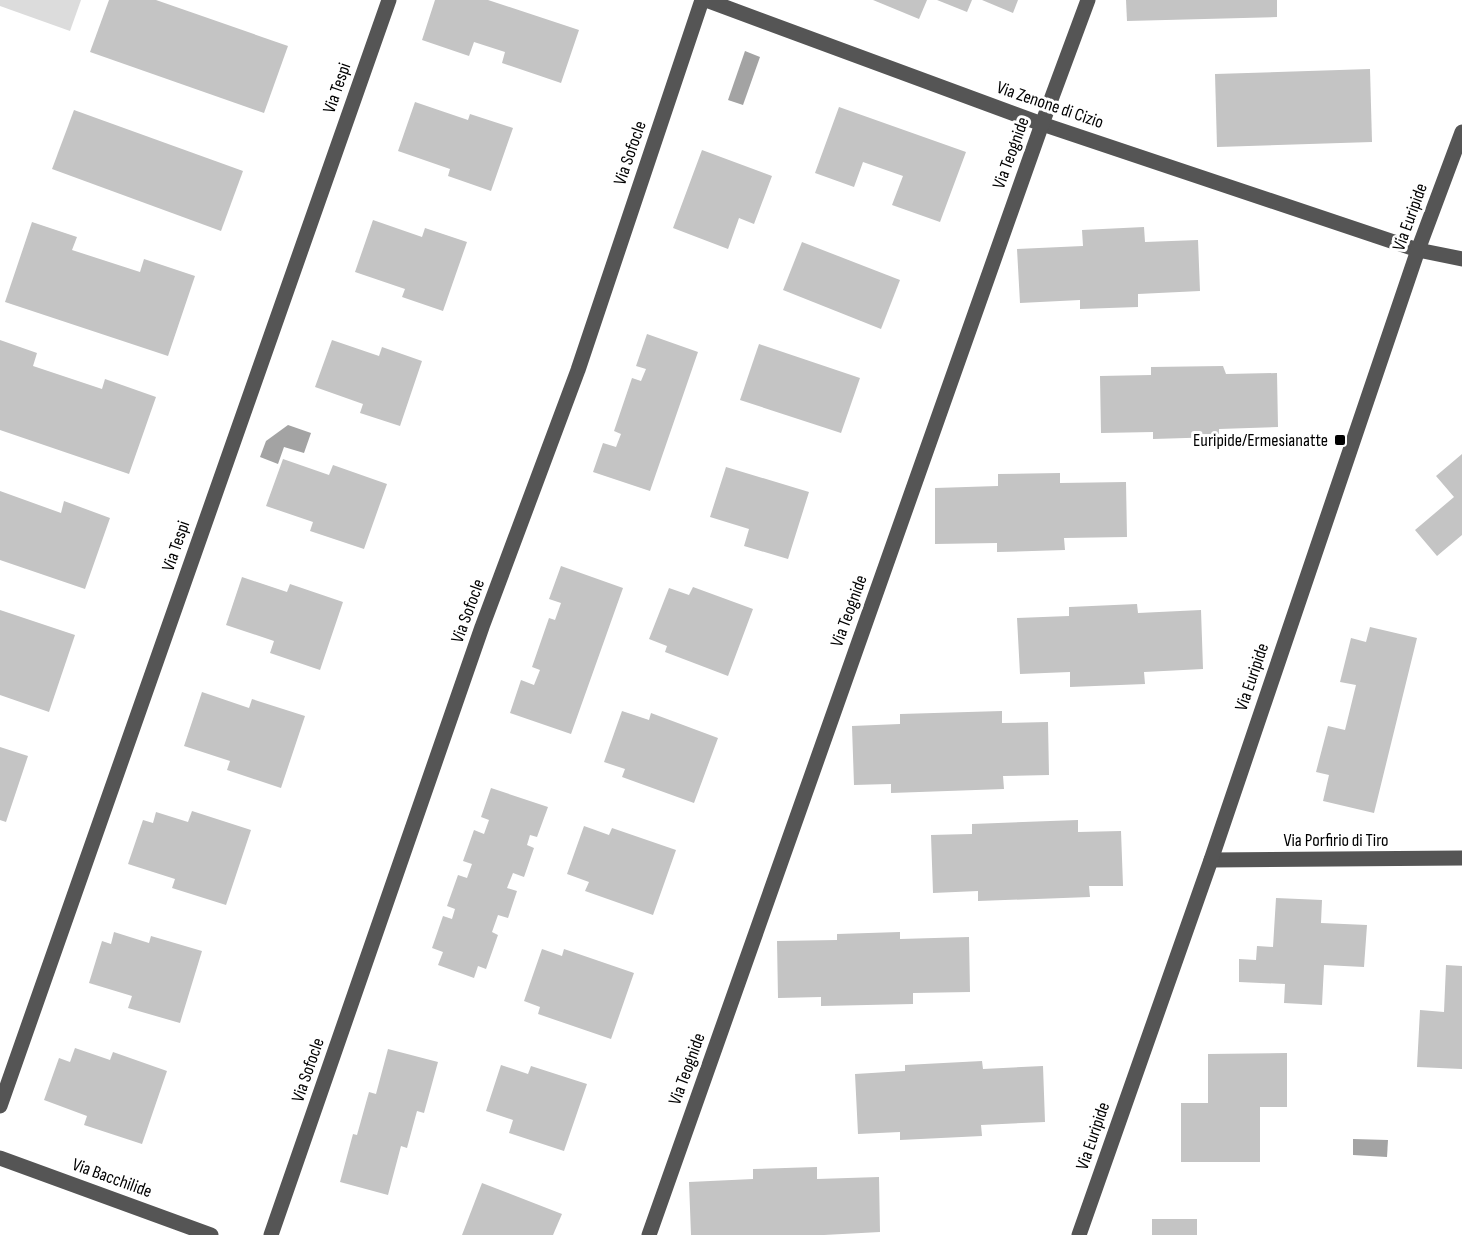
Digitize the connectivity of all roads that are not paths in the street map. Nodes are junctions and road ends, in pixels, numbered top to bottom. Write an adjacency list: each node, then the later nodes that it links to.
1 (389, 0): 10 (street, Via Tespi)
2 (704, 0): 4 (street, Via Zenone di Cizio); 13 (street, Via Sofocle)
3 (1088, 0): 4 (street, Via Teognide)
4 (1042, 124): 6 (street, Via Zenone di Cizio); 14 (street, Via Teognide)
5 (1462, 132): 6 (street, Via Euripide)
6 (1418, 250): 7 (street, Via Zenone di Cizio); 9 (street, Via Euripide)
7 (1462, 259)
8 (1462, 858): 9 (street, Via Porfirio di Tiro)
9 (1211, 860): 15 (street, Via Euripide)
10 (0, 1106)
11 (0, 1158): 12 (street, Via Bacchilide)
12 (212, 1235)
13 (271, 1235)
14 (649, 1235)
15 (1079, 1235)

